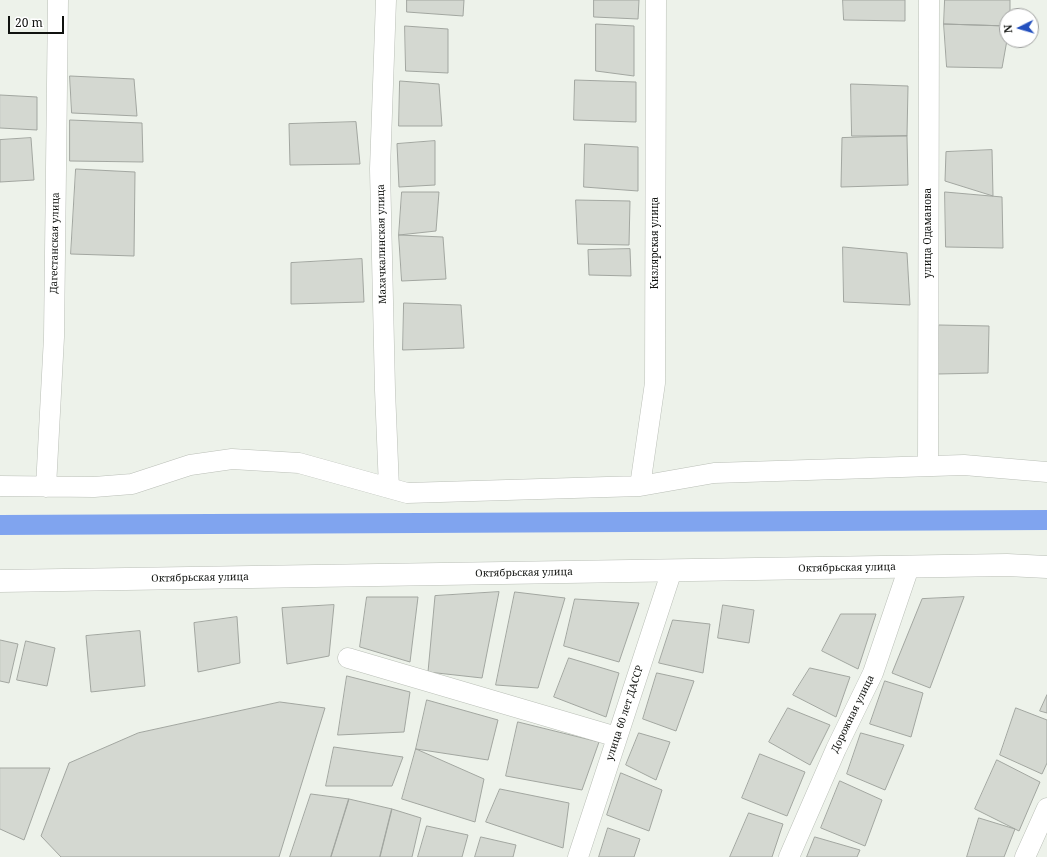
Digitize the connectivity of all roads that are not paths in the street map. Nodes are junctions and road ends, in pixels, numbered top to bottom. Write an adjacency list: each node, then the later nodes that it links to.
1 (58, 0): 9 (street, Дагестанская улица)
2 (386, 0): 10 (street, Махачкалинская улица)
3 (656, 0): 8 (street, Кизлярская улица)
4 (929, 0): 5 (street, улица Одаманова)
5 (928, 466): 6 (street); 8 (street)
6 (1047, 472)
7 (0, 486): 9 (street)
8 (640, 486): 10 (street)
9 (46, 487): 10 (street)
10 (389, 488)
11 (909, 567): 12 (street, Октябрьская улица); 13 (street, Октябрьская улица); 19 (street, Дорожная улица)
12 (1047, 567)
13 (672, 570): 14 (street, Октябрьская улица); 16 (street, улица 60 лет ДАССР)
14 (0, 580)
15 (348, 658): 16 (street)
16 (617, 737): 18 (street, улица 60 лет ДАССР)
17 (1047, 808): 20 (street)
18 (578, 857)
19 (789, 857)
20 (1025, 857)

